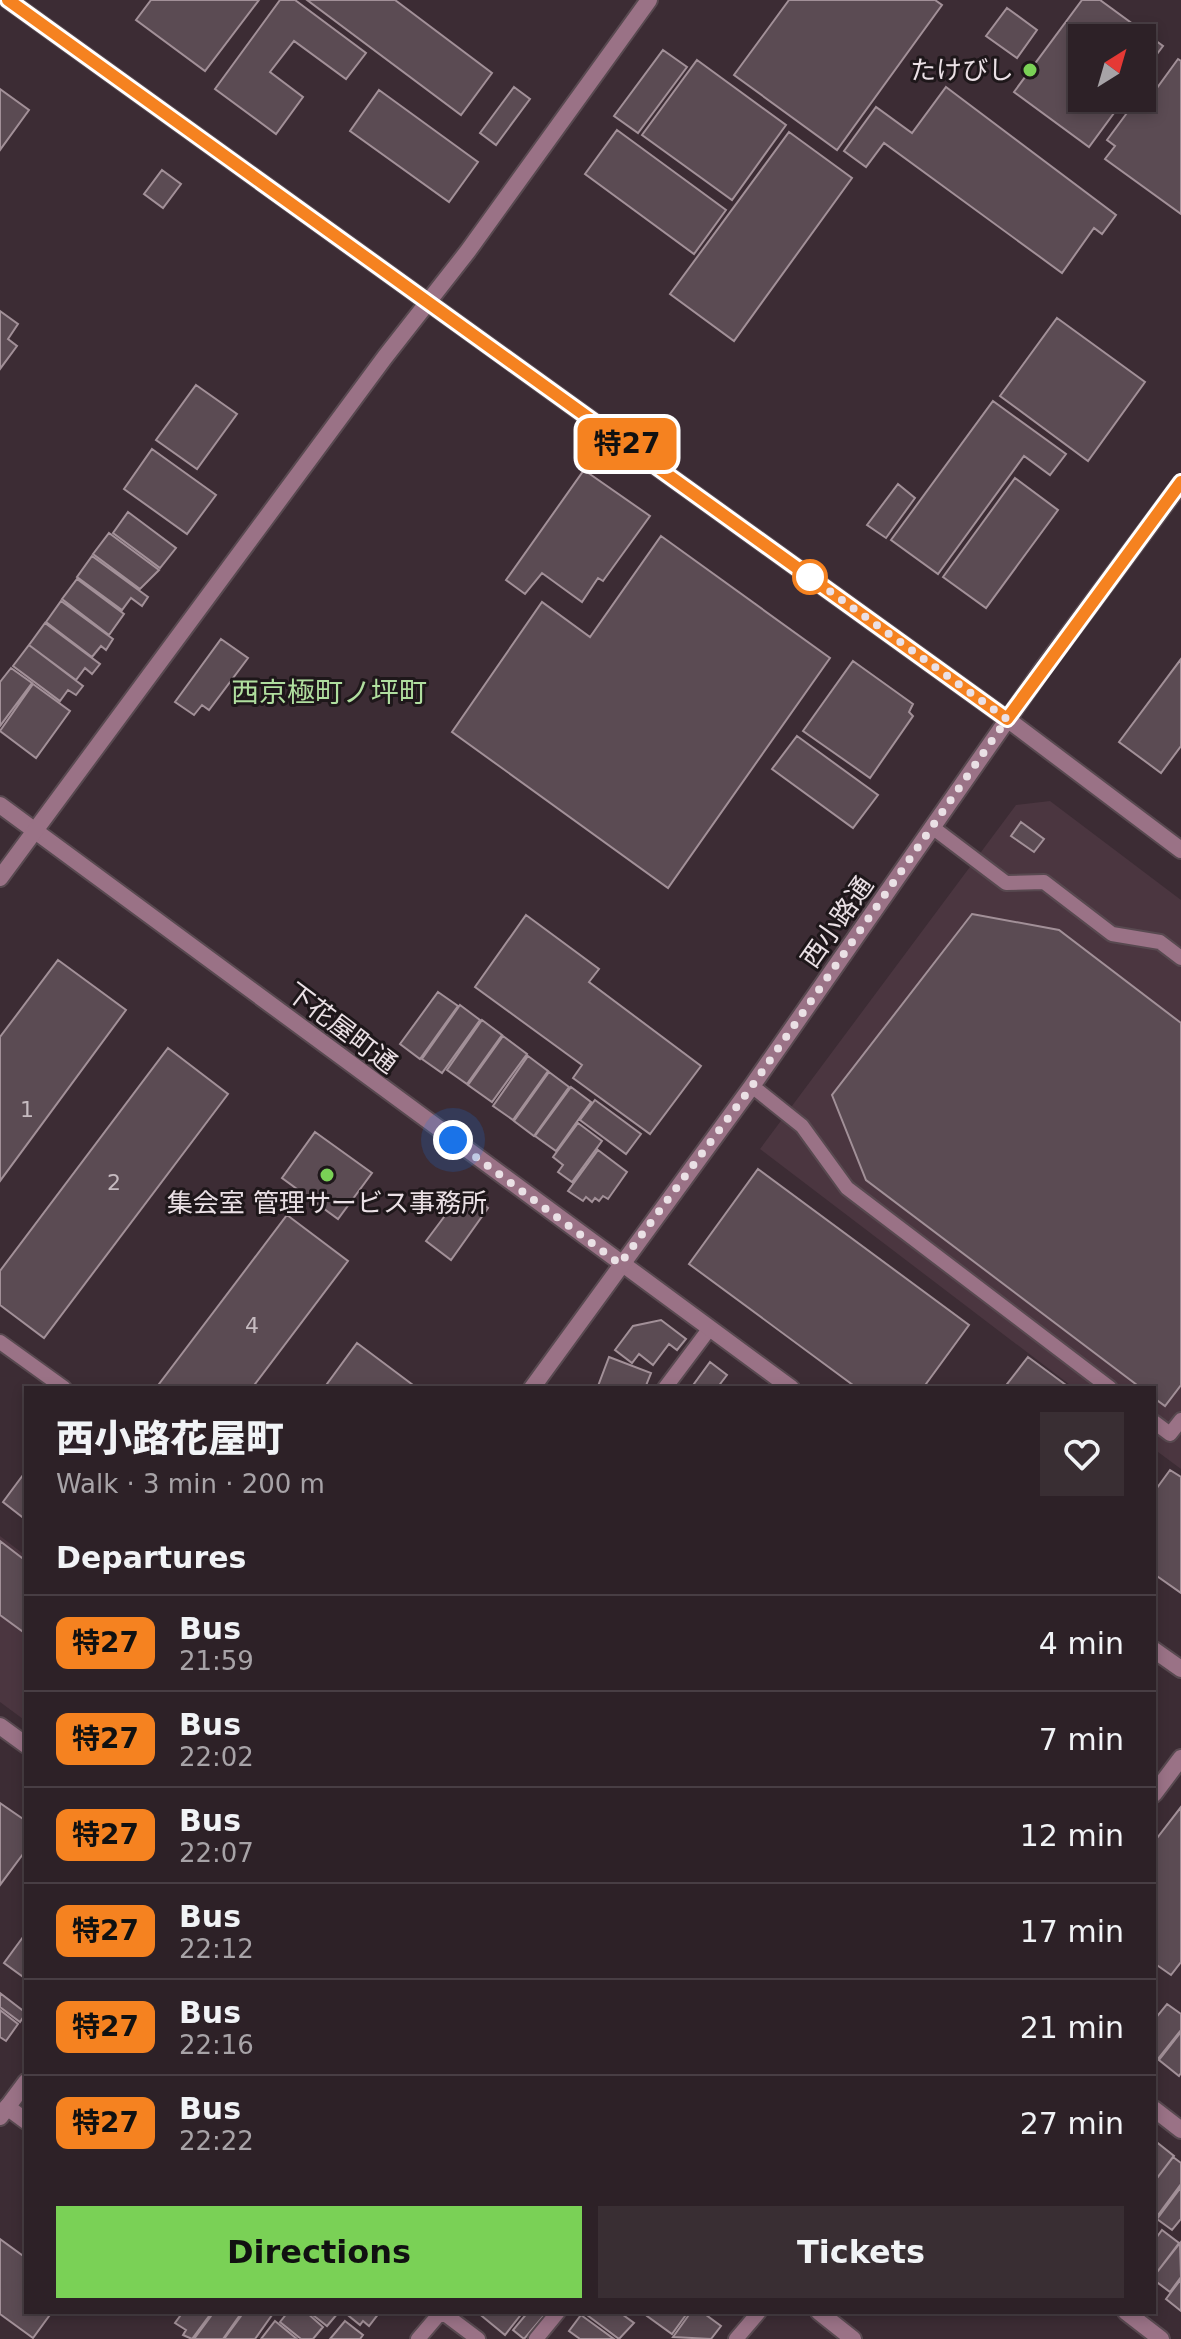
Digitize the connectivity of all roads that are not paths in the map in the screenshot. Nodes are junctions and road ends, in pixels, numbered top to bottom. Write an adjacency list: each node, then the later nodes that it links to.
1 (8, 0): 3 (street)
2 (649, 0): 3 (street)
3 (428, 301): 5 (street); 8 (street)
4 (1181, 483): 5 (street, 西小路通)
5 (1007, 719): 7 (street, 西小路通); 9 (street)
6 (0, 805): 8 (street, 下花屋町通)
7 (932, 827): 11 (lane); 12 (street, 西小路通)
8 (34, 830): 10 (street); 13 (street, 下花屋町通)
9 (1181, 850)
10 (0, 878)
11 (1181, 958)
12 (752, 1086): 13 (street, 西小路通); 20 (lane)
13 (620, 1264): 14 (street, 下花屋町通); 17 (street, 西小路通)
14 (710, 1328): 18 (lane); 19 (street, 下花屋町通)
15 (0, 1342): 16 (lane)
16 (61, 1386)
17 (533, 1386)
18 (666, 1386)
19 (788, 1386)
20 (1107, 1386)
21 (1181, 1420): 22 (lane)
22 (1156, 1424)
23 (1156, 1651): 24 (street)
24 (1181, 1669)
25 (0, 1726): 26 (street)
26 (24, 1744)
27 (1181, 1758): 28 (street)
28 (1156, 1791)
29 (24, 2085): 31 (street)
30 (1156, 2111): 33 (street)
31 (3, 2112): 32 (street)
32 (24, 2120)
33 (1181, 2130)
34 (439, 2314): 40 (lane)
35 (444, 2314): 41 (lane)
36 (556, 2314): 42 (lane)
37 (757, 2314): 43 (lane)
38 (822, 2314): 44 (street)
39 (1129, 2314): 45 (street)
40 (418, 2339)
41 (478, 2339)
42 (536, 2339)
43 (736, 2339)
44 (853, 2339)
45 (1161, 2339)

